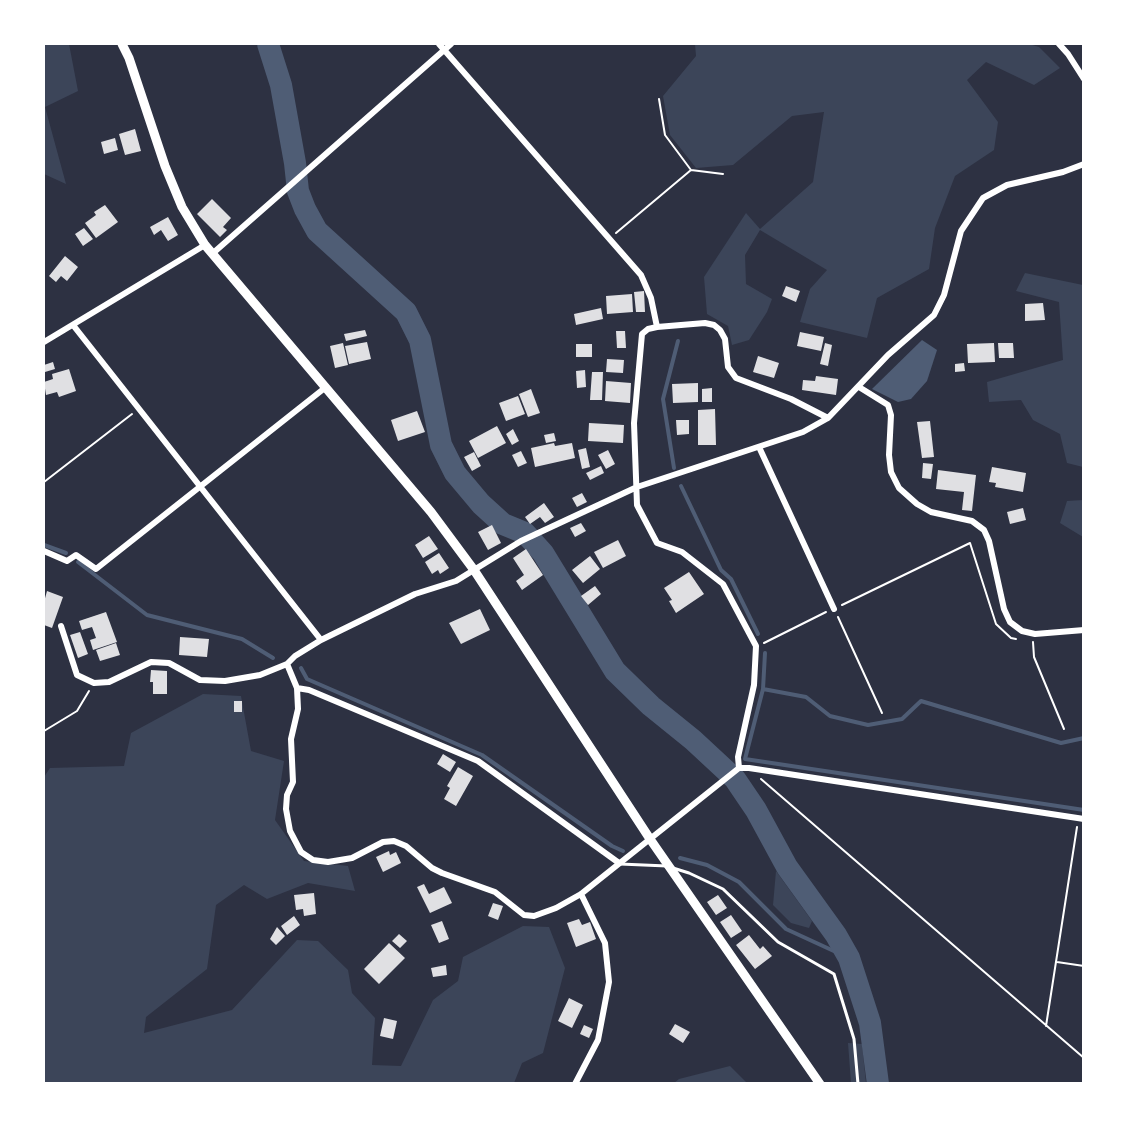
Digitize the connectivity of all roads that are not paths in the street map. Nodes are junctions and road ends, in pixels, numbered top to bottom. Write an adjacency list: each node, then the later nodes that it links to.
1 (122, 44): 7 (main road)
2 (451, 44): 4 (street)
3 (1059, 44): 5 (street)
4 (442, 46): 8 (street); 10 (street)
5 (1083, 79)
6 (1083, 164): 13 (street)
7 (205, 245): 8 (main road); 9 (street)
8 (212, 254): 12 (main road)
9 (73, 325): 11 (street); 16 (street)
10 (657, 327): 14 (street); 17 (street)
11 (44, 342)
12 (326, 387): 16 (street); 19 (main road)
13 (859, 387): 14 (street); 22 (street)
14 (828, 418): 15 (street)
15 (759, 447): 17 (street); 20 (street)
16 (200, 486): 18 (street); 23 (street)
17 (637, 487): 19 (street); 26 (street)
18 (44, 551)
19 (474, 570): 23 (street); 28 (main road)
20 (834, 609)
21 (61, 626): 24 (street)
22 (1083, 630)
23 (321, 640): 24 (street)
24 (287, 664): 25 (street)
25 (297, 688): 29 (street); 31 (street)
26 (739, 768): 27 (street); 28 (street)
27 (1081, 819)
28 (650, 839): 29 (street); 30 (main road)
29 (619, 864): 30 (lane); 31 (street)
30 (669, 866): 33 (main road); 34 (lane)
31 (581, 894): 32 (street)
32 (575, 1083)
33 (820, 1083)
34 (858, 1083)

